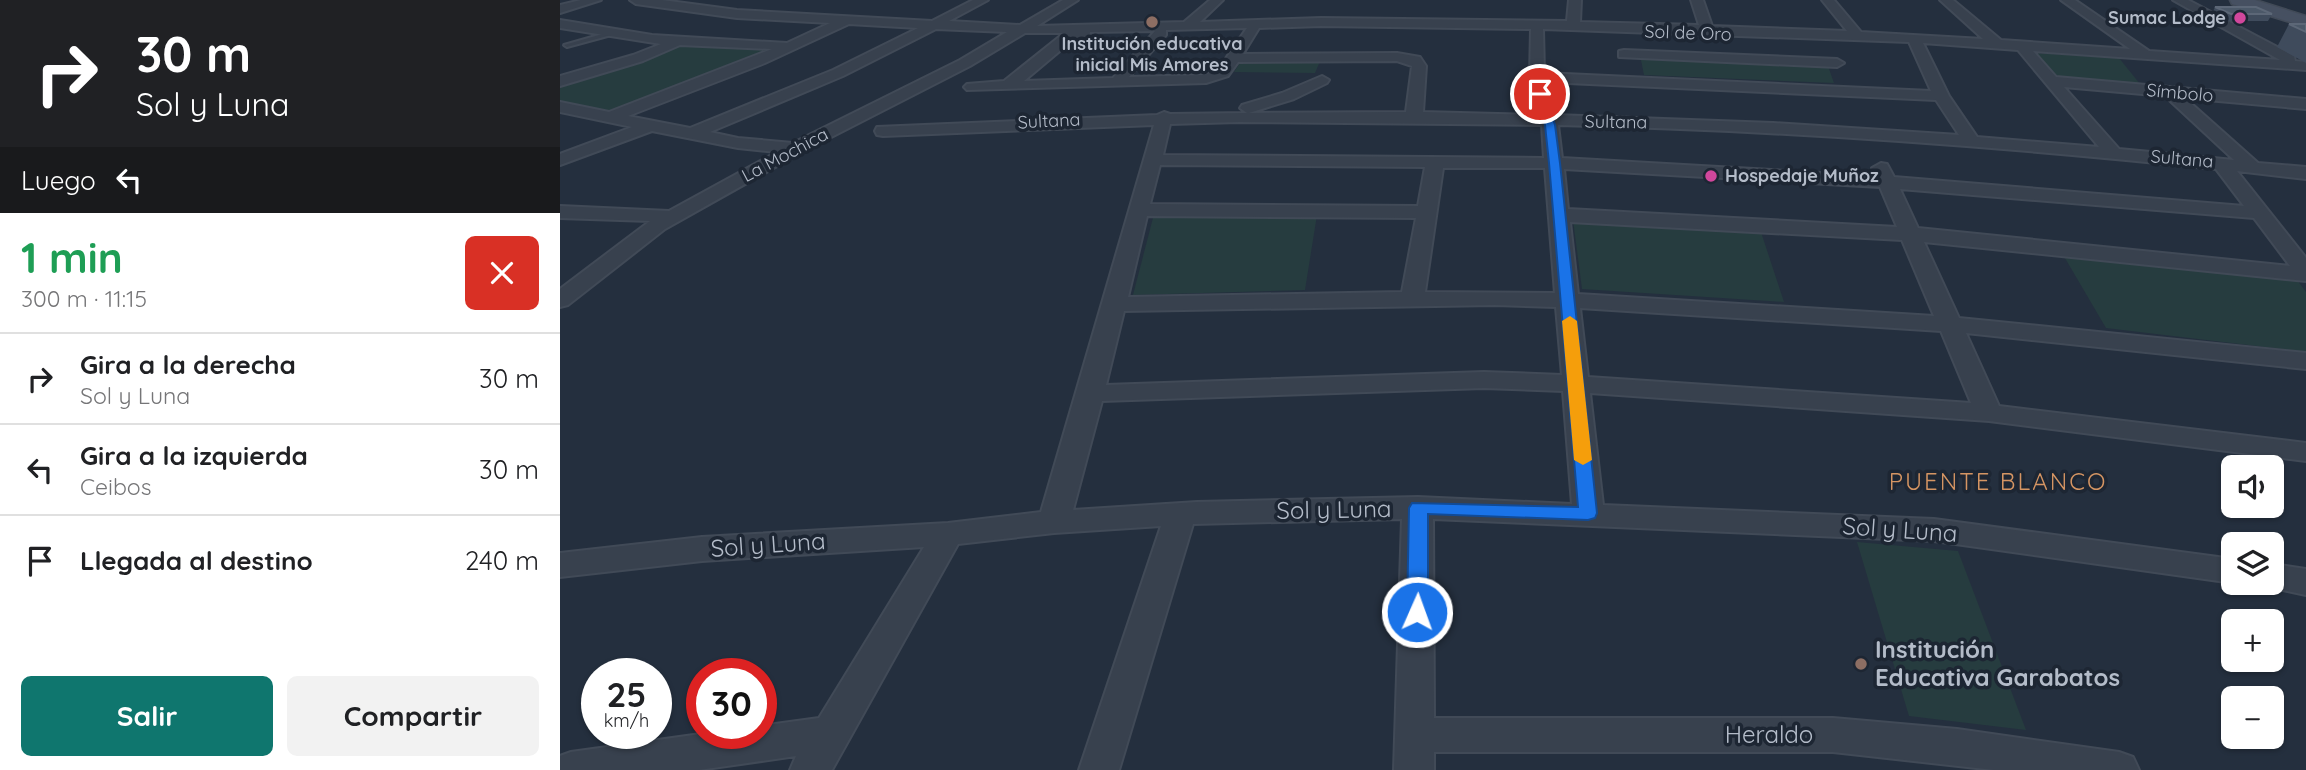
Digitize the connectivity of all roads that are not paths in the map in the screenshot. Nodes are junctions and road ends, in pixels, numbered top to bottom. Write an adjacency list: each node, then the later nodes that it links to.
1 (595, 0): 16 (street)
2 (636, 0): 15 (street)
3 (687, 0): 15 (street)
4 (982, 0): 21 (street)
5 (1073, 0): 25 (street, La Mochica)
6 (1217, 0): 22 (street)
7 (1575, 0): 23 (street)
8 (1697, 0): 24 (street)
9 (1828, 0): 31 (street)
10 (1946, 0): 35 (street)
11 (2067, 0): 39 (street)
12 (2179, 0): 45 (street)
13 (2238, 0): 19 (main road)
14 (796, 3): 17 (street)
15 (669, 5): 17 (street)
16 (560, 9)
17 (765, 15): 18 (street)
18 (849, 20): 21 (street); 37 (street)
19 (2306, 22)
20 (560, 24): 30 (street)
21 (936, 24): 25 (street); 69 (street)
22 (1188, 25): 23 (street); 25 (street)
23 (1573, 25): 24 (street)
24 (1706, 28): 31 (street)
25 (1023, 29): 71 (street, La Mochica)
26 (1253, 29): 27 (street, Sol de Oro); 29 (street, Sol de Oro); 41 (street)
27 (1536, 29): 28 (street, Sol de Oro); 46 (street)
28 (1623, 30): 32 (street, Sol de Oro); 40 (street)
29 (1161, 32): 50 (street); 52 (street, Sol de Oro)
30 (613, 33): 33 (street); 36 (lane)
31 (1857, 35): 35 (street)
32 (1829, 38): 34 (street, Sol de Oro); 43 (street)
33 (678, 40): 37 (street); 49 (street)
34 (1916, 43): 38 (street, Sol de Oro); 56 (street)
35 (1996, 43): 39 (street)
36 (567, 45)
37 (789, 47): 60 (street)
38 (2024, 50): 44 (street, Sol de Oro); 51 (street)
39 (2144, 53): 45 (street)
40 (1624, 54): 43 (street); 47 (street)
41 (1234, 58): 42 (street); 50 (street)
42 (1331, 58): 48 (street); 65 (street)
43 (1837, 63): 54 (street)
44 (2246, 66): 45 (street, Sol de Oro); 57 (street)
45 (2304, 67)
46 (1537, 77): 47 (street); 66 (street)
47 (1626, 79): 54 (street)
48 (1322, 80): 62 (street); 63 (street)
49 (560, 81)
50 (1117, 82): 52 (street)
51 (2053, 82): 55 (street, Símbolo); 72 (street)
52 (1008, 86): 53 (street)
53 (972, 87)
54 (1848, 89): 56 (street)
55 (2171, 92): 57 (street, Símbolo); 79 (street)
56 (1941, 96): 70 (street)
57 (2298, 103): 59 (street)
58 (566, 111): 60 (street)
59 (2306, 113)
60 (610, 117): 67 (street)
61 (1164, 117): 62 (street, Sultana); 68 (street, Sultana); 74 (street)
62 (1201, 117): 63 (street, Sultana)
63 (1306, 117): 64 (street, Sultana)
64 (1341, 117): 65 (street, Sultana); 75 (street)
65 (1414, 117): 66 (street, Sultana)
66 (1548, 121): 70 (street, Sultana); 77 (street)
67 (652, 125): 69 (street); 73 (street)
68 (883, 131)
69 (693, 133): 71 (street)
70 (1972, 142): 72 (street, Sultana)
71 (796, 148): 87 (street, La Mochica)
72 (2114, 153): 78 (street, Sultana)
73 (560, 159)
74 (1153, 160): 75 (street); 82 (street)
75 (1331, 161): 76 (street)
76 (1435, 162): 77 (street); 84 (street)
77 (1555, 163): 81 (street); 86 (street)
78 (2221, 163): 79 (street, Sultana); 85 (street)
79 (2252, 167): 80 (street, Sultana)
80 (2306, 173)
81 (1883, 174): 85 (street); 88 (street)
82 (1139, 210): 84 (street); 93 (street)
83 (560, 212): 87 (street)
84 (1428, 212): 91 (street)
85 (2260, 213): 89 (street)
86 (1560, 215): 88 (street); 92 (street)
87 (672, 217): 90 (street, La Mochica)
88 (1911, 234): 89 (street); 94 (street)
89 (2306, 273)
90 (560, 300)
91 (1412, 300): 92 (street); 93 (street)
92 (1567, 300): 94 (street); 96 (street)
93 (1113, 305): 97 (street)
94 (1950, 324): 95 (street); 98 (street)
95 (2306, 361)
96 (1577, 384): 97 (street); 98 (street); 101 (street)
97 (1092, 393): 103 (street)
98 (1989, 413): 99 (street)
99 (2306, 452)
100 (1418, 508): 101 (street, Sol y Luna); 102 (street, Sol y Luna); 110 (street)
101 (1588, 513): 106 (street, Sol y Luna)
102 (1181, 514): 103 (street, Sol y Luna); 113 (street)
103 (1054, 522): 104 (street, Sol y Luna)
104 (948, 534): 105 (street, Sol y Luna); 109 (street)
105 (560, 565)
106 (2221, 568)
107 (2284, 578): 108 (street)
108 (2306, 582)
109 (830, 734): 111 (street); 112 (street)
110 (1415, 752): 114 (street, Heraldo)
111 (571, 770)
112 (810, 770)
113 (1099, 770)
114 (2119, 770)

